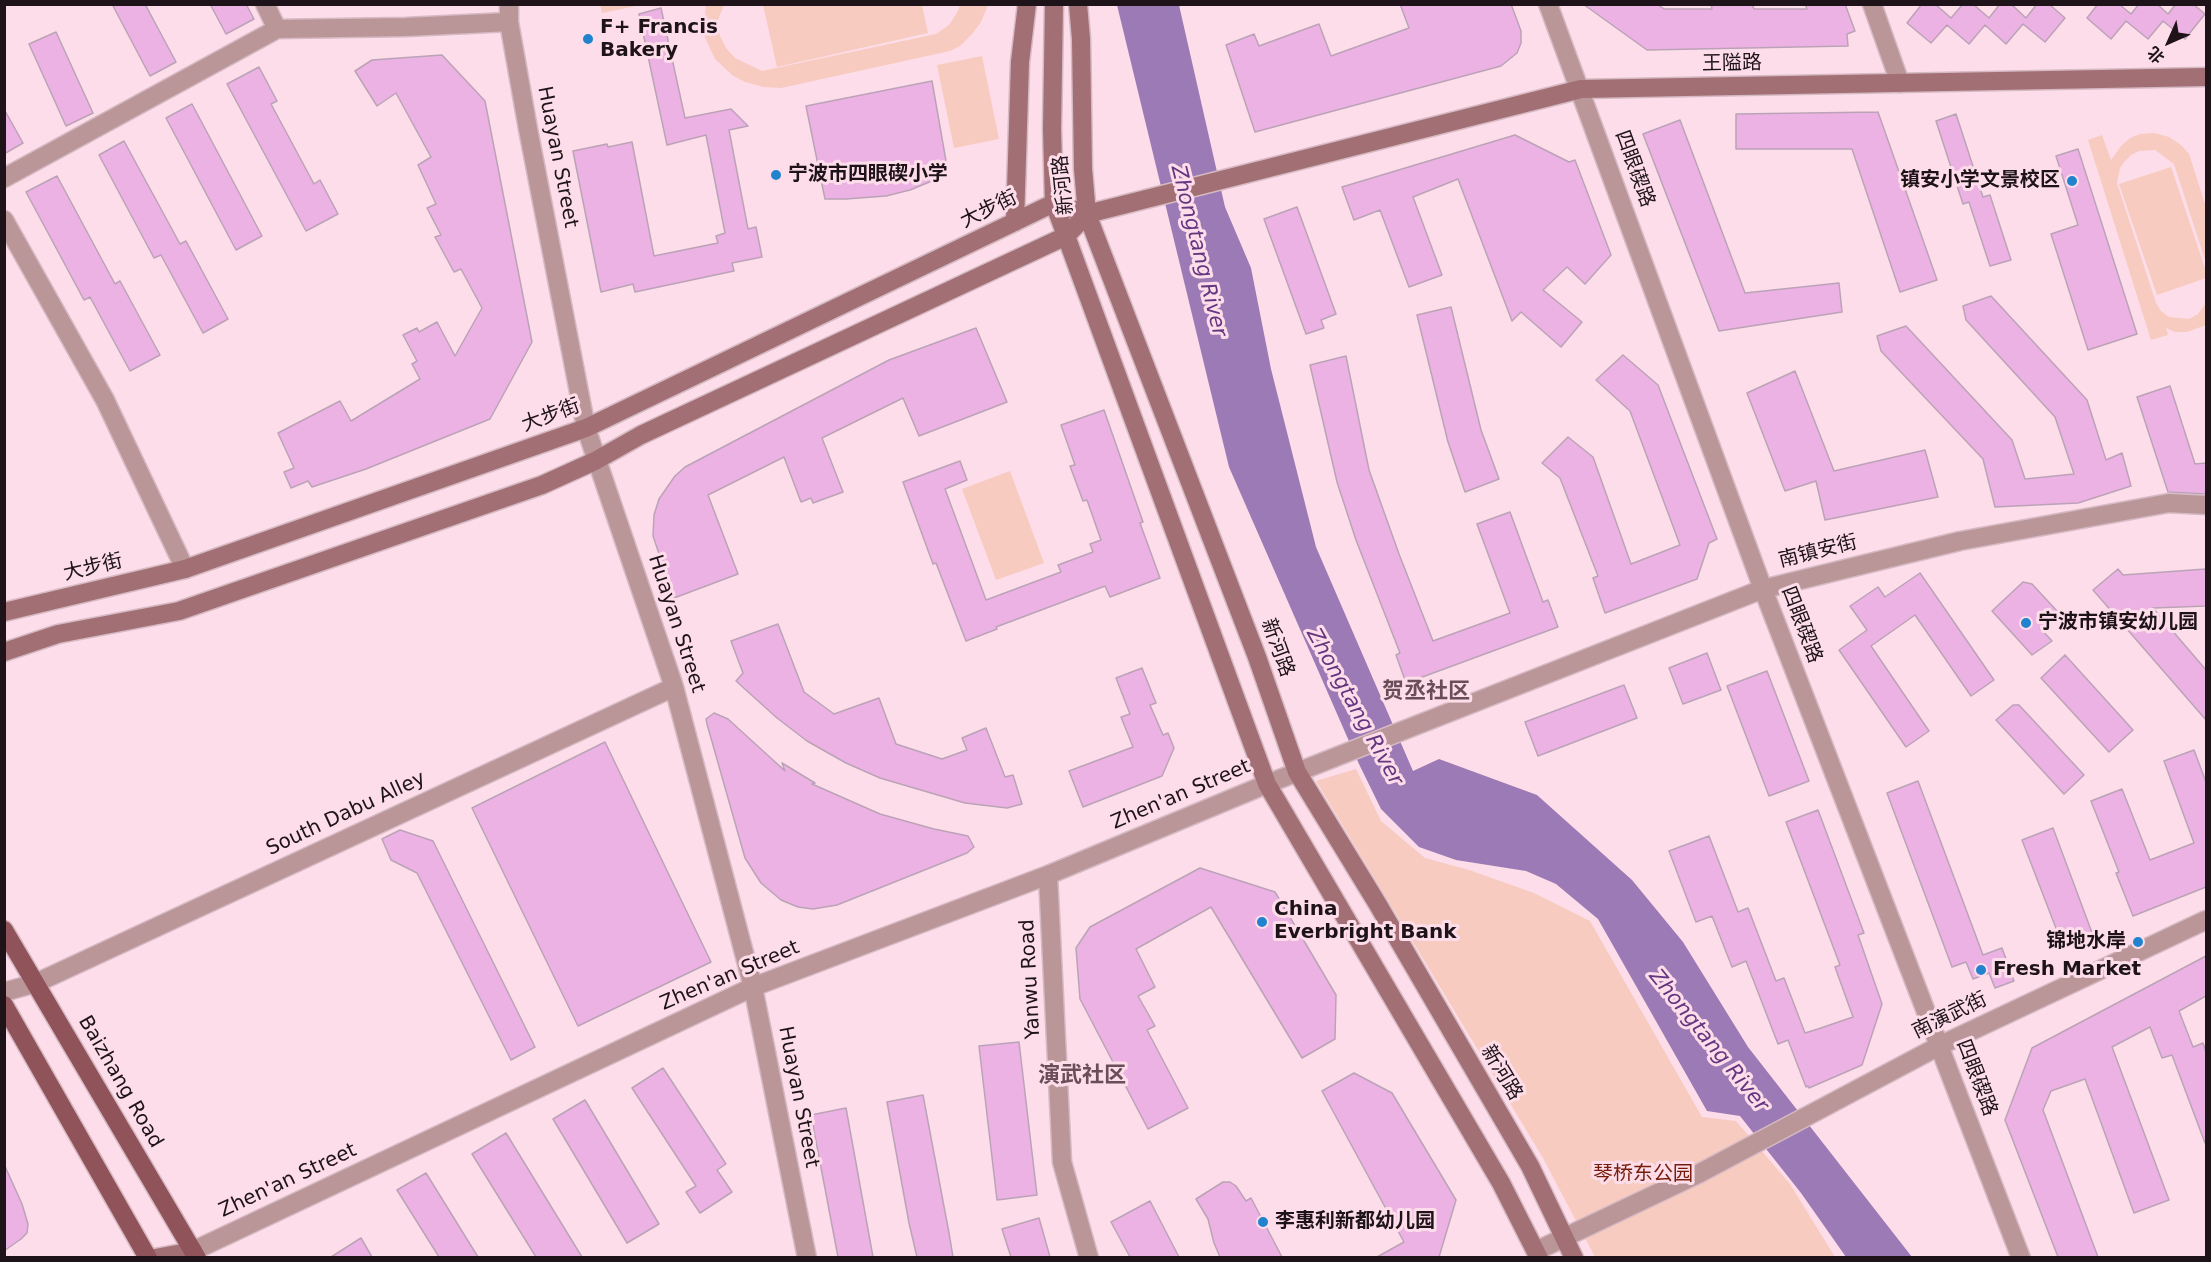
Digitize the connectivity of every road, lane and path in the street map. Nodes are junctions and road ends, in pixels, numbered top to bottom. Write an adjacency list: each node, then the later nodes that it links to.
1 (265, 4): 8 (street)
2 (1027, 4): 16 (main road)
3 (1054, 4): 13 (main road, 新河路)
4 (1078, 4): 14 (main road, 新河路)
5 (1548, 4): 11 (street, 四眼碶路)
6 (1872, 4): 10 (street)
7 (509, 13): 8 (street); 18 (street, Huayan Street)
8 (277, 29): 12 (street)
9 (2206, 77): 10 (main road, 王隘路)
10 (1900, 83): 11 (main road, 王隘路)
11 (1581, 89): 14 (main road, 王隘路); 22 (street, 四眼碶路)
12 (4, 178)
13 (1054, 204): 14 (main road); 16 (main road, 大步街); 17 (main road, 新河路)
14 (1088, 214): 17 (main road); 26 (main road, 新河路)
15 (4, 220): 21 (street)
16 (1015, 222): 18 (main road, 大步街)
17 (1065, 236): 19 (main road); 27 (main road, 新河路)
18 (585, 428): 19 (street, Huayan Street); 21 (main road, 大步街)
19 (595, 461): 24 (main road); 25 (street, Huayan Street)
20 (2206, 505): 22 (street, 南镇安街)
21 (185, 569): 23 (main road, 大步街)
22 (1763, 589): 26 (street, 南镇安街); 35 (street, 四眼碶路)
23 (4, 612)
24 (4, 652)
25 (674, 687): 31 (street, South Dabu Alley); 32 (street, Huayan Street)
26 (1297, 772): 27 (street, Zhen'an Street); 36 (main road, 新河路)
27 (1267, 784): 28 (street, Zhen'an Street); 38 (main road, 新河路)
28 (1048, 875): 32 (street, Zhen'an Street); 42 (street, Yanwu Road)
29 (2206, 920): 35 (street, 南演武街)
30 (4, 930): 31 (main road, Baizhang Road)
31 (36, 983): 33 (street, South Dabu Alley); 37 (main road, Baizhang Road)
32 (753, 987): 37 (street, Zhen'an Street); 41 (street, Huayan Street)
33 (4, 992)
34 (4, 1005): 39 (main road)
35 (1939, 1046): 36 (street, 南演武街); 44 (street, 四眼碶路)
36 (1565, 1238): 38 (street, 南演武街); 43 (main road, 新河路)
37 (193, 1255): 40 (main road)
38 (1533, 1255)
39 (148, 1257)
40 (155, 1257)
41 (807, 1257)
42 (1089, 1257)
43 (1574, 1257)
44 (2021, 1257)

